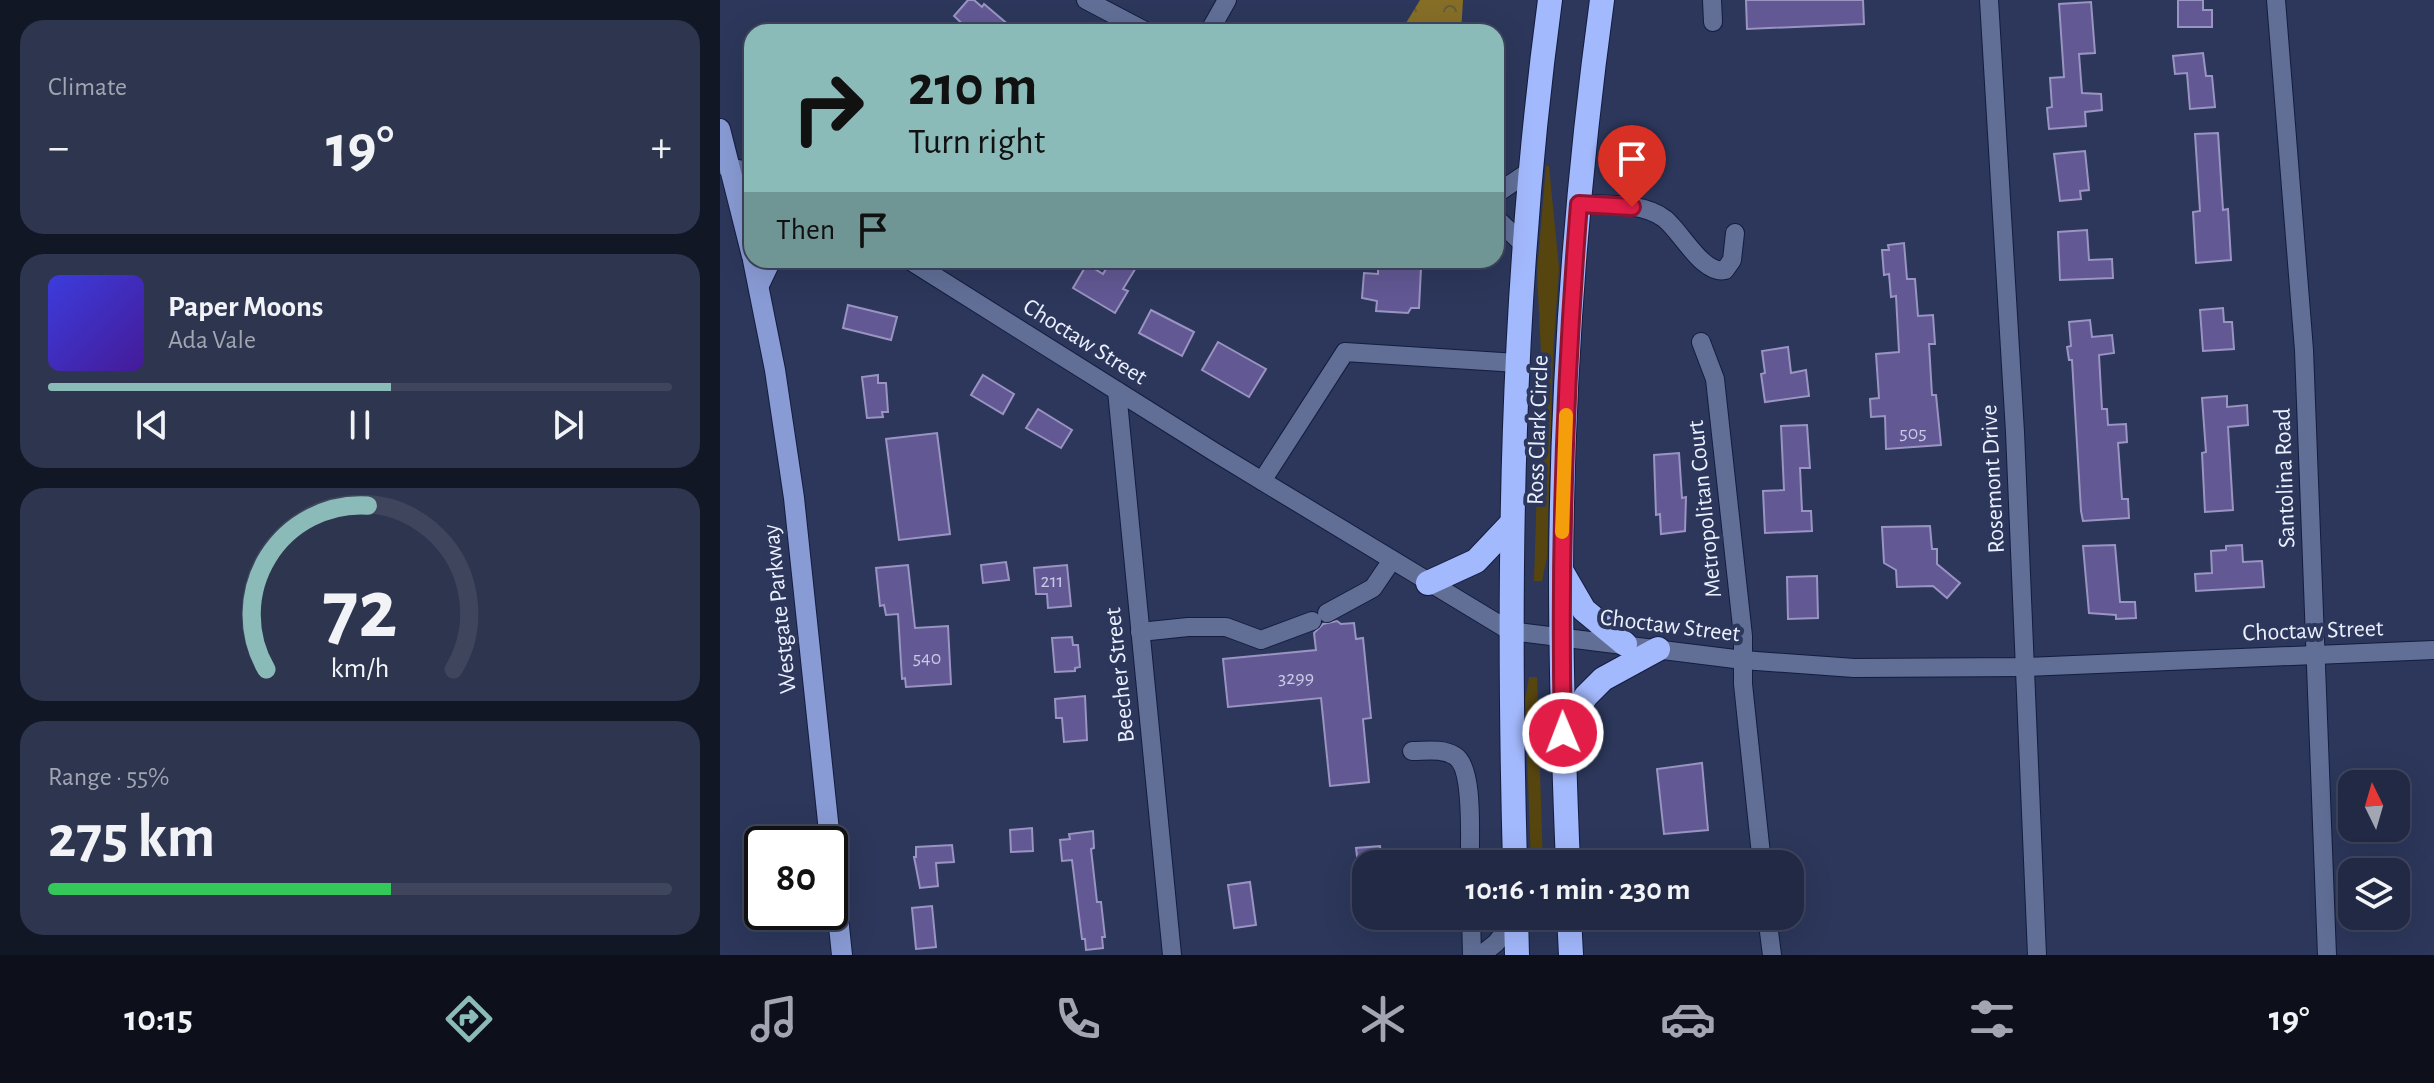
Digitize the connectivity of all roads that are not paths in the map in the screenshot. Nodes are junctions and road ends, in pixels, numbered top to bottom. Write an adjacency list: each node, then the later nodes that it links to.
1 (1086, 0): 9 (street)
2 (1227, 0): 10 (street)
3 (1550, 0): 14 (highway, Ross Clark Circle)
4 (1602, 0): 16 (highway, Ross Clark Circle)
5 (1712, 0): 8 (street)
6 (1989, 0): 41 (street, Rosemont Drive)
7 (2276, 0): 39 (street, Santolina Road)
8 (1713, 22)
9 (1132, 24)
10 (1214, 24)
11 (720, 129): 12 (main road, Westgate Parkway)
12 (723, 170): 13 (street); 19 (main road, Westgate Parkway)
13 (744, 171)
14 (1530, 171): 15 (street); 20 (highway, Ross Clark Circle)
15 (1504, 189)
16 (1579, 204): 18 (street); 31 (highway, Ross Clark Circle)
17 (1504, 226): 20 (street)
18 (1735, 233)
19 (744, 234)
20 (1524, 245): 26 (highway, Ross Clark Circle)
21 (755, 268): 24 (main road, Westgate Parkway)
22 (767, 268): 24 (main road)
23 (922, 268): 27 (street, Choctaw Street)
24 (759, 285): 53 (main road, Westgate Parkway)
25 (1701, 342): 40 (street, Metropolitan Court)
26 (1517, 363): 28 (street); 29 (highway, Ross Clark Circle)
27 (1117, 391): 28 (street, Choctaw Street); 34 (street, Beecher Street)
28 (1262, 481): 30 (street, Choctaw Street)
29 (1510, 525): 32 (highway); 33 (highway, Ross Clark Circle)
30 (1392, 560): 32 (street, Choctaw Street); 34 (street)
31 (1561, 571): 35 (highway, Ross Clark Circle); 36 (highway)
32 (1428, 583): 33 (street, Choctaw Street)
33 (1510, 631): 35 (street, Choctaw Street); 45 (highway, Ross Clark Circle)
34 (1140, 632): 54 (street, Beecher Street)
35 (1562, 636): 36 (street, Choctaw Street); 42 (highway, Ross Clark Circle)
36 (1625, 644): 37 (street, Choctaw Street)
37 (1658, 649): 40 (street, Choctaw Street); 42 (highway)
38 (2434, 650): 39 (street, Choctaw Street)
39 (2317, 655): 41 (street, Choctaw Street); 61 (street, Santolina Road)
40 (1743, 660): 41 (street, Choctaw Street); 47 (street, Metropolitan Court)
41 (2026, 667): 60 (street, Rosemont Drive)
42 (1563, 733): 46 (highway, Ross Clark Circle)
43 (1412, 751): 44 (street)
44 (1470, 850)
45 (1515, 850)
46 (1567, 850)
47 (1761, 850)
48 (1471, 930): 55 (street)
49 (1506, 930): 56 (street)
50 (1516, 930): 57 (highway)
51 (1570, 930): 58 (highway)
52 (1769, 930): 59 (street)
53 (842, 955)
54 (1172, 955)
55 (1472, 955)
56 (1481, 955)
57 (1517, 955)
58 (1571, 955)
59 (1772, 955)
60 (2037, 955)
61 (2327, 955)

